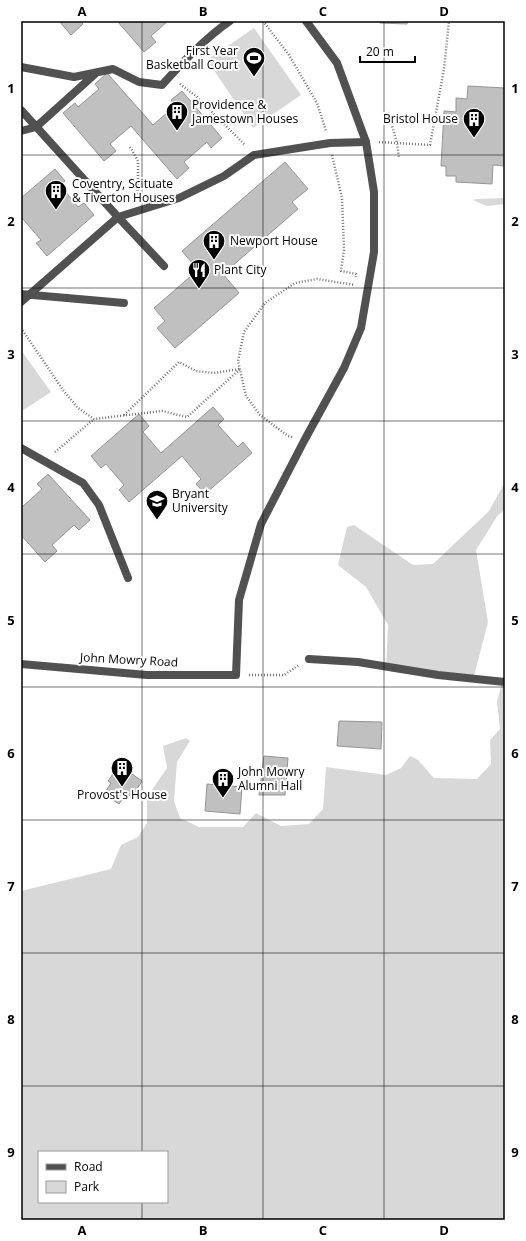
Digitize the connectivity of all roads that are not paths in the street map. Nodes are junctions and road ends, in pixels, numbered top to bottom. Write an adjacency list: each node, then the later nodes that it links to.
1 (230, 21): 4 (street)
2 (306, 21): 8 (street)
3 (21, 68): 4 (street)
4 (97, 72): 6 (street)
5 (21, 110): 6 (street)
6 (36, 127): 7 (street); 9 (street)
7 (21, 131)
8 (366, 142): 9 (street); 18 (street, John Mowry Road)
9 (118, 217): 10 (street); 12 (street)
10 (164, 266)
11 (21, 294): 12 (street)
12 (30, 295): 13 (street); 14 (street)
13 (21, 302)
14 (124, 303)
15 (22, 450): 16 (street)
16 (128, 578)
17 (309, 659): 19 (street)
18 (21, 664)
19 (505, 682)

